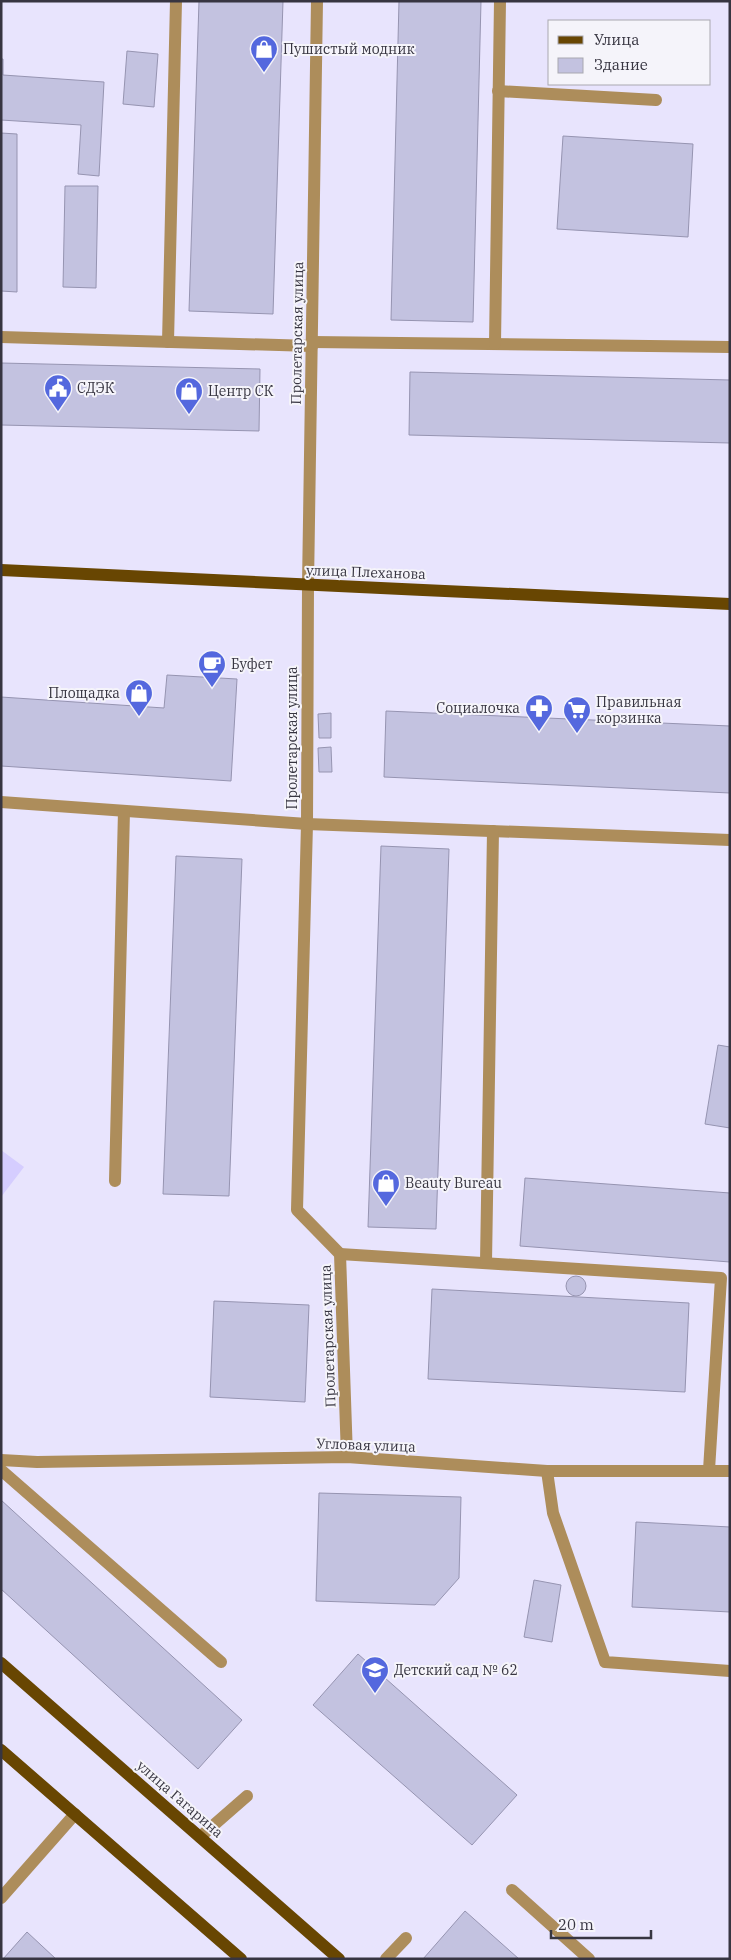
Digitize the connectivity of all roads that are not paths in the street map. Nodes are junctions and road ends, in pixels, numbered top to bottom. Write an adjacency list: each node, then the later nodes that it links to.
1 (176, 1): 7 (street)
2 (317, 1): 8 (street, Пролетарская улица)
3 (500, 1): 4 (street)
4 (498, 91): 5 (street); 9 (street)
5 (656, 100)
6 (1, 337): 7 (street)
7 (168, 342): 8 (street)
8 (312, 344): 9 (street); 12 (street, Пролетарская улица)
9 (495, 344): 10 (street)
10 (730, 347)
11 (1, 570): 12 (main road, улица Плеханова)
12 (308, 585): 13 (main road, улица Плеханова); 16 (street, Пролетарская улица)
13 (730, 604)
14 (1, 802): 15 (street)
15 (124, 811): 16 (street); 19 (street)
16 (307, 824): 17 (street); 20 (street, Пролетарская улица)
17 (493, 831): 18 (street); 21 (street)
18 (730, 840)
19 (115, 1181)
20 (340, 1254): 21 (street); 23 (street, Пролетарская улица)
21 (486, 1262): 22 (street)
22 (725, 1275): 26 (street)
23 (347, 1457): 24 (street, Угловая улица); 27 (street, Угловая улица)
24 (1, 1460)
25 (1, 1470): 29 (street)
26 (709, 1470): 27 (street, Угловая улица); 28 (street, Угловая улица)
27 (547, 1471): 31 (street)
28 (730, 1471)
29 (221, 1662)
30 (1, 1663): 35 (main road, улица Гагарина)
31 (730, 1671)
32 (1, 1750): 34 (main road)
33 (246, 1796): 35 (street)
34 (75, 1814): 37 (street); 39 (main road)
35 (200, 1837): 40 (main road, улица Гагарина)
36 (512, 1890): 42 (street)
37 (1, 1898)
38 (406, 1938): 41 (street)
39 (241, 1959)
40 (339, 1959)
41 (386, 1959)
42 (589, 1959)

